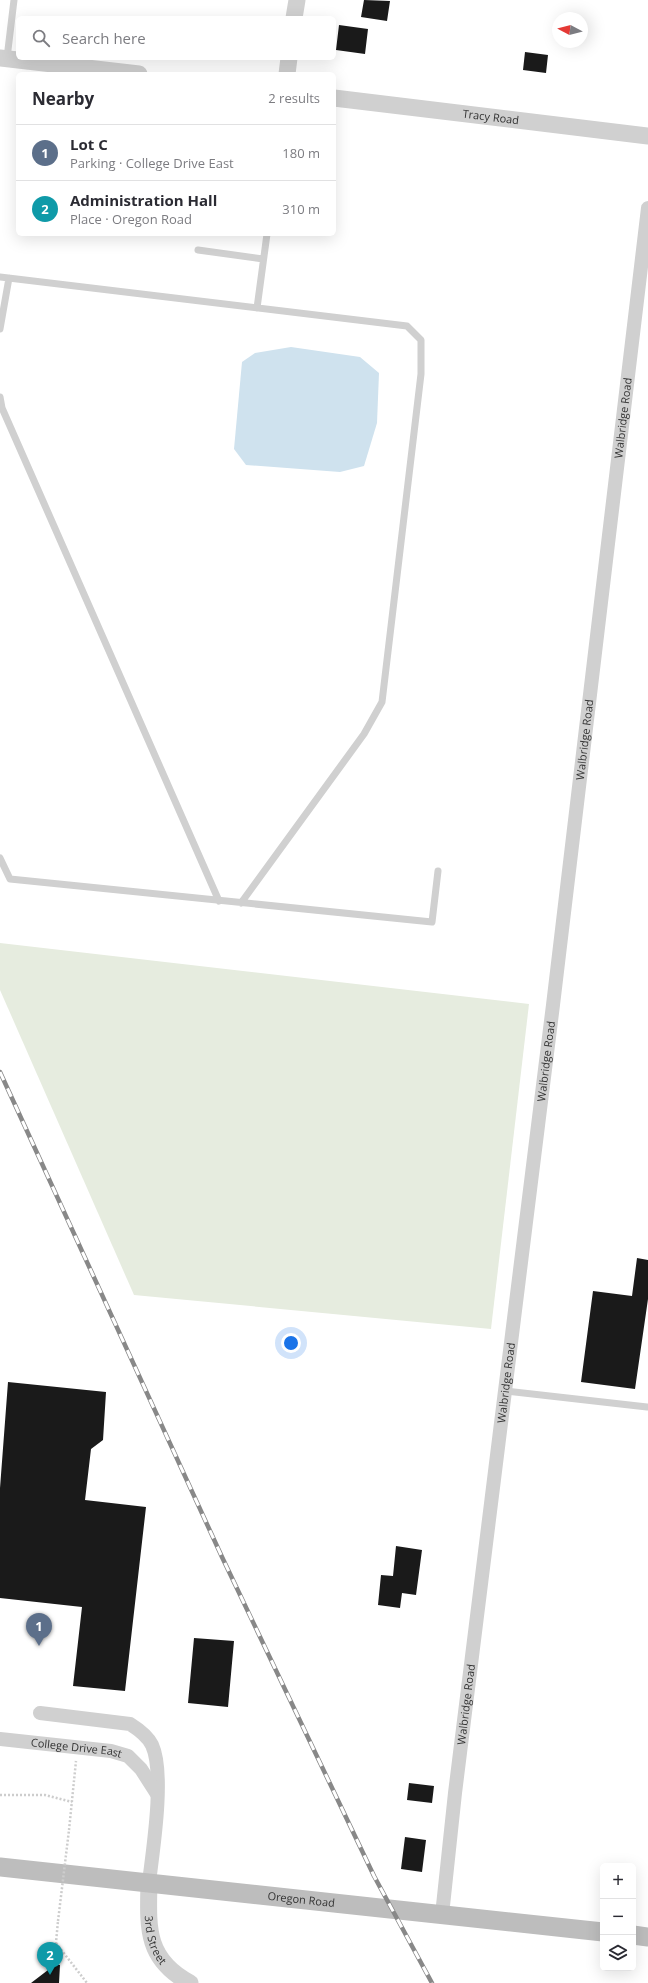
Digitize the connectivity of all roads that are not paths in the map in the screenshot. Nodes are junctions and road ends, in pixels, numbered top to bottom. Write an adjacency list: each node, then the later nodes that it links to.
1 (14, 0): 4 (lane)
2 (297, 0): 3 (street)
3 (294, 16)
4 (3, 58): 5 (street)
5 (16, 60)
6 (20, 60): 8 (street)
7 (289, 60): 9 (street)
8 (122, 72)
9 (287, 72)
10 (336, 98): 11 (street, Tracy Road)
11 (648, 136)
12 (648, 208): 25 (street, Walbridge Road)
13 (267, 236): 15 (lane)
14 (198, 250): 15 (lane)
15 (263, 259): 18 (lane)
16 (0, 277): 17 (lane)
17 (9, 278): 18 (lane); 19 (lane)
18 (257, 308): 24 (lane)
19 (0, 329)
20 (0, 397): 23 (lane)
21 (0, 858): 23 (lane)
22 (438, 871): 24 (lane)
23 (219, 901): 24 (lane)
24 (241, 903)
25 (505, 1391): 26 (lane); 32 (street, Walbridge Road)
26 (647, 1407)
27 (40, 1713): 29 (street)
28 (0, 1739): 29 (street, College Drive East)
29 (158, 1794): 31 (street)
30 (0, 1867): 31 (main road, Oregon Road)
31 (149, 1882): 32 (main road, Oregon Road); 36 (street, 3rd Street)
32 (442, 1915): 33 (main road, Oregon Road)
33 (600, 1932)
34 (636, 1936): 35 (main road)
35 (648, 1937)
36 (190, 1983)

